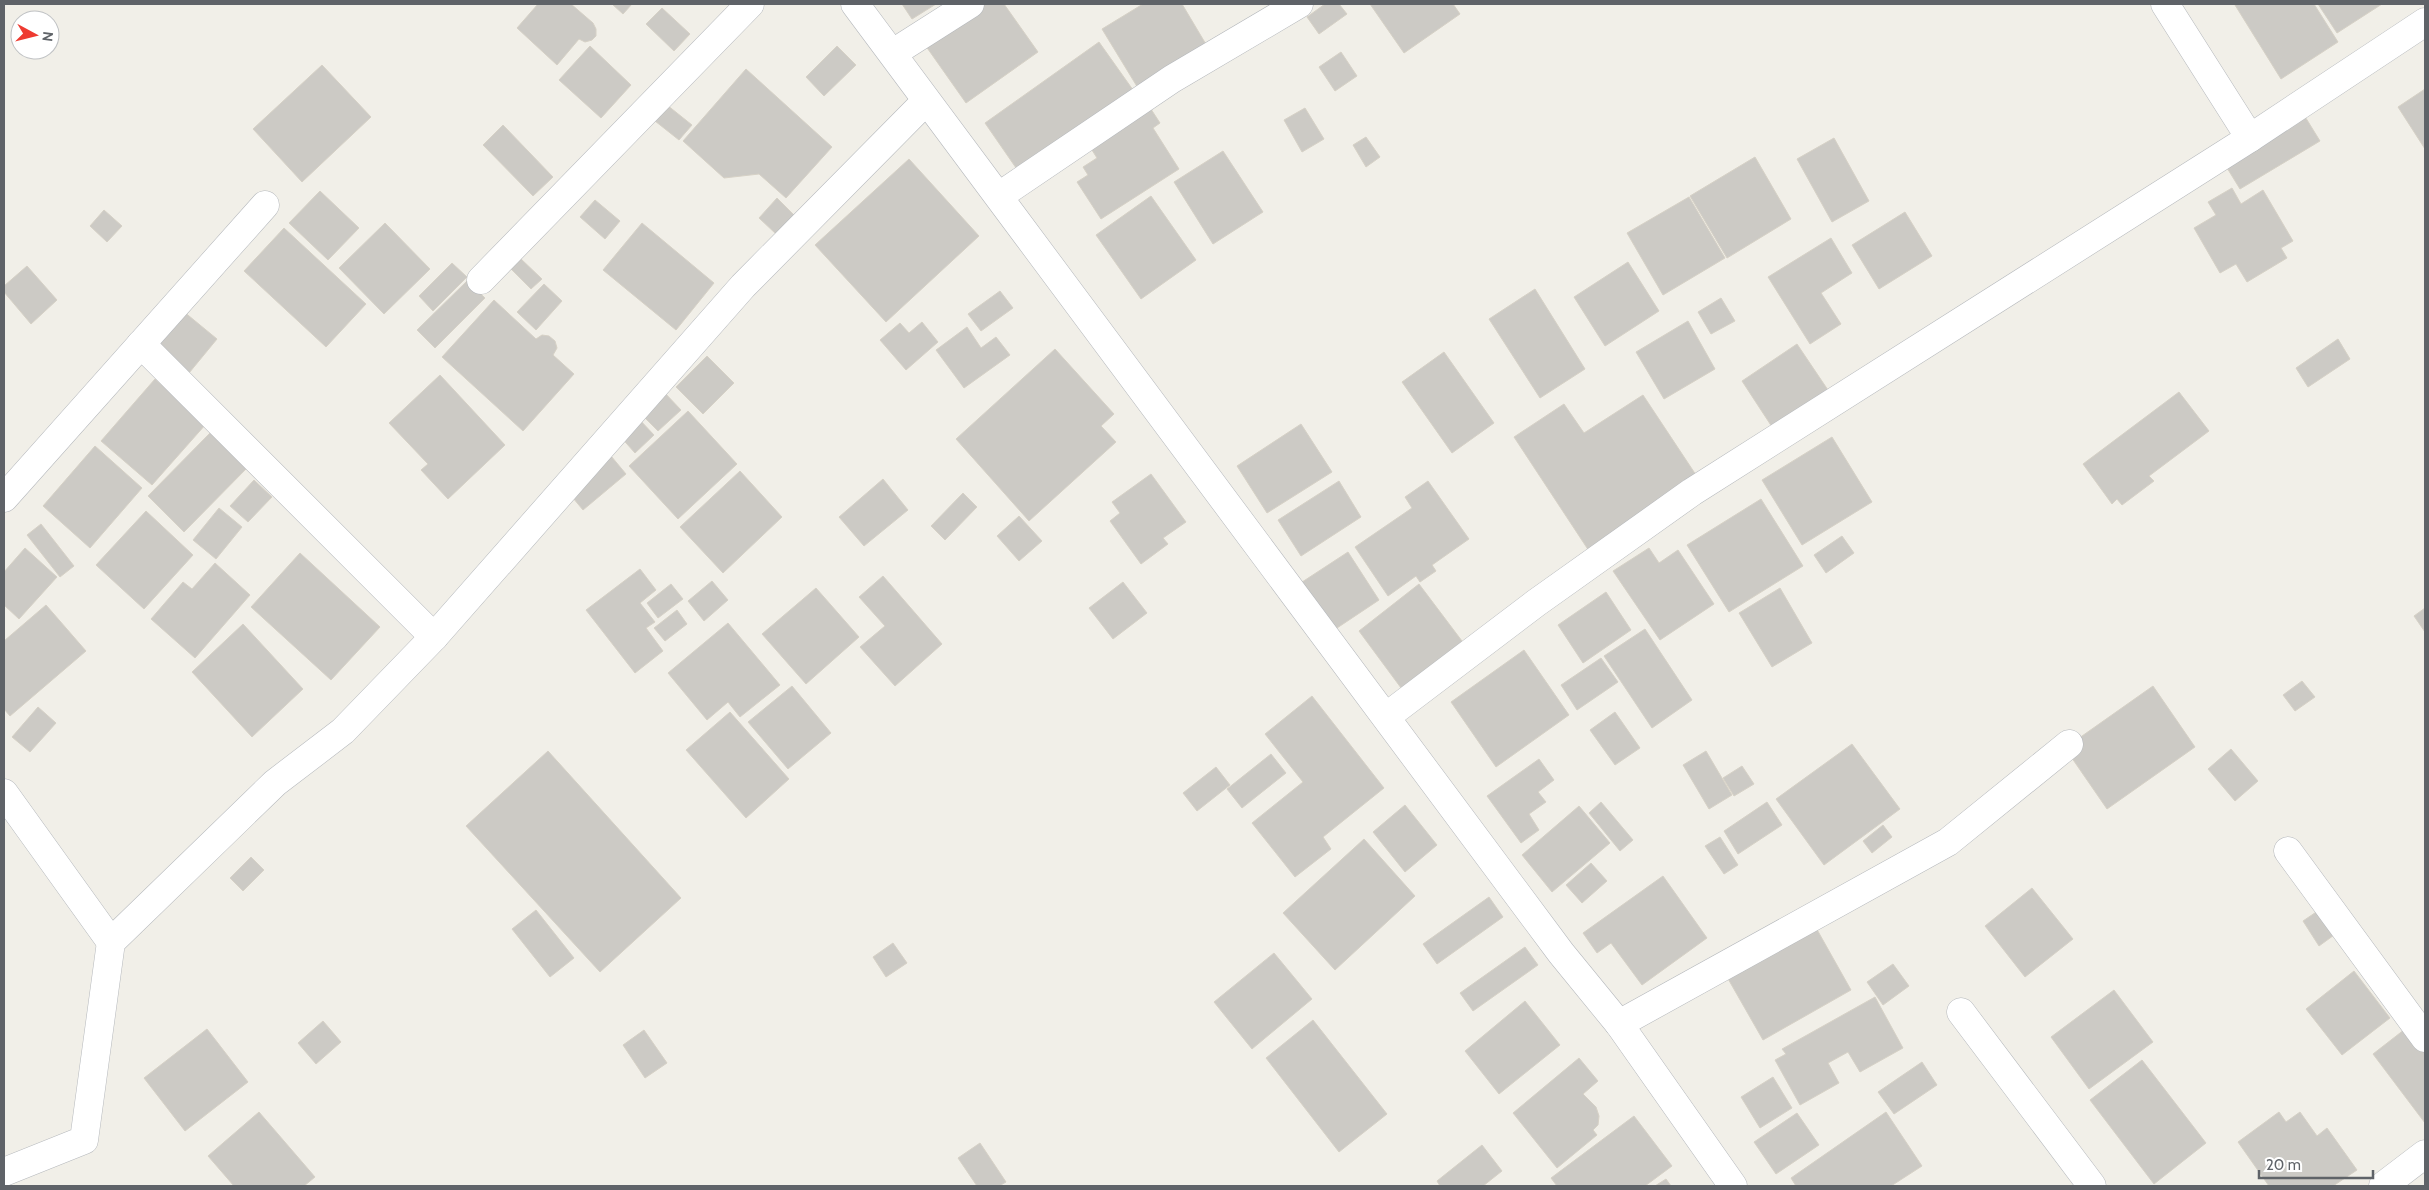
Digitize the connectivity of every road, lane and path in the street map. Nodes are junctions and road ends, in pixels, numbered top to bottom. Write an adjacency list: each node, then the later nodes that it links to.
1 (750, 4): 12 (street)
2 (855, 4): 7 (street)
3 (970, 4): 7 (street)
4 (1299, 4): 10 (street)
5 (2165, 4): 9 (street)
6 (2425, 22): 9 (street)
7 (893, 53): 8 (street)
8 (926, 101): 10 (street); 15 (street)
9 (2250, 138): 16 (street)
10 (999, 196): 16 (street)
11 (265, 205): 13 (street)
12 (482, 280)
13 (142, 344): 14 (street); 15 (street)
14 (4, 498)
15 (434, 637): 20 (street)
16 (1387, 716): 22 (street)
17 (2069, 744): 22 (street)
18 (4, 793): 20 (street)
19 (2288, 851): 23 (street)
20 (111, 942): 25 (street)
21 (1962, 1012): 27 (street)
22 (1618, 1024): 26 (street)
23 (2425, 1038)
24 (2425, 1154): 28 (street)
25 (4, 1172)
26 (1733, 1186)
27 (2092, 1186)
28 (2383, 1186)

